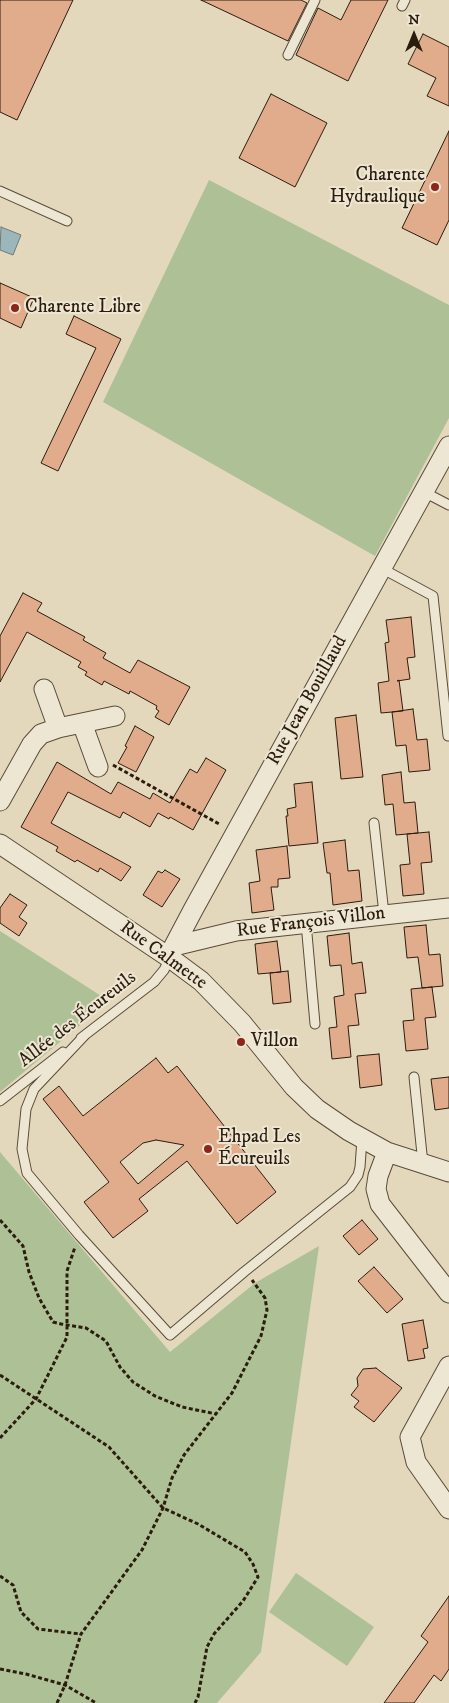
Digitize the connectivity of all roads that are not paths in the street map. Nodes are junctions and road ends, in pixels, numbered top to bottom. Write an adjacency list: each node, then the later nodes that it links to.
1 (315, 0): 2 (lane)
2 (288, 55)
3 (0, 191): 4 (lane)
4 (67, 221)
5 (449, 446): 6 (street, Rue Jean Bouillaud)
6 (424, 492): 7 (lane); 8 (street, Rue Jean Bouillaud)
7 (449, 506)
8 (381, 568): 13 (lane); 21 (street, Rue Jean Bouillaud)
9 (44, 689): 12 (street)
10 (115, 716): 11 (street)
11 (82, 723): 12 (street); 14 (street)
12 (58, 728): 15 (street)
13 (448, 736)
14 (96, 760)
15 (0, 801)
16 (374, 823): 19 (lane)
17 (0, 844): 21 (street, Rue Calmette)
18 (449, 908): 19 (street, Rue François Villon)
19 (384, 914): 20 (street, Rue François Villon)
20 (306, 923): 21 (street, Rue François Villon); 22 (lane)
21 (172, 952): 23 (lane, Allée des Écureuils); 26 (street, Rue Calmette)
22 (315, 1024)
23 (85, 1035): 25 (lane, Allée des Écureuils); 26 (lane)
24 (414, 1077): 28 (lane)
25 (0, 1101)
26 (362, 1138): 27 (street, Rue Calmette)
27 (387, 1152): 28 (street, Rue Calmette); 30 (street)
28 (423, 1165): 29 (street, Rue Calmette)
29 (449, 1172)
30 (449, 1293)
31 (449, 1366): 32 (street)
32 (449, 1508)

